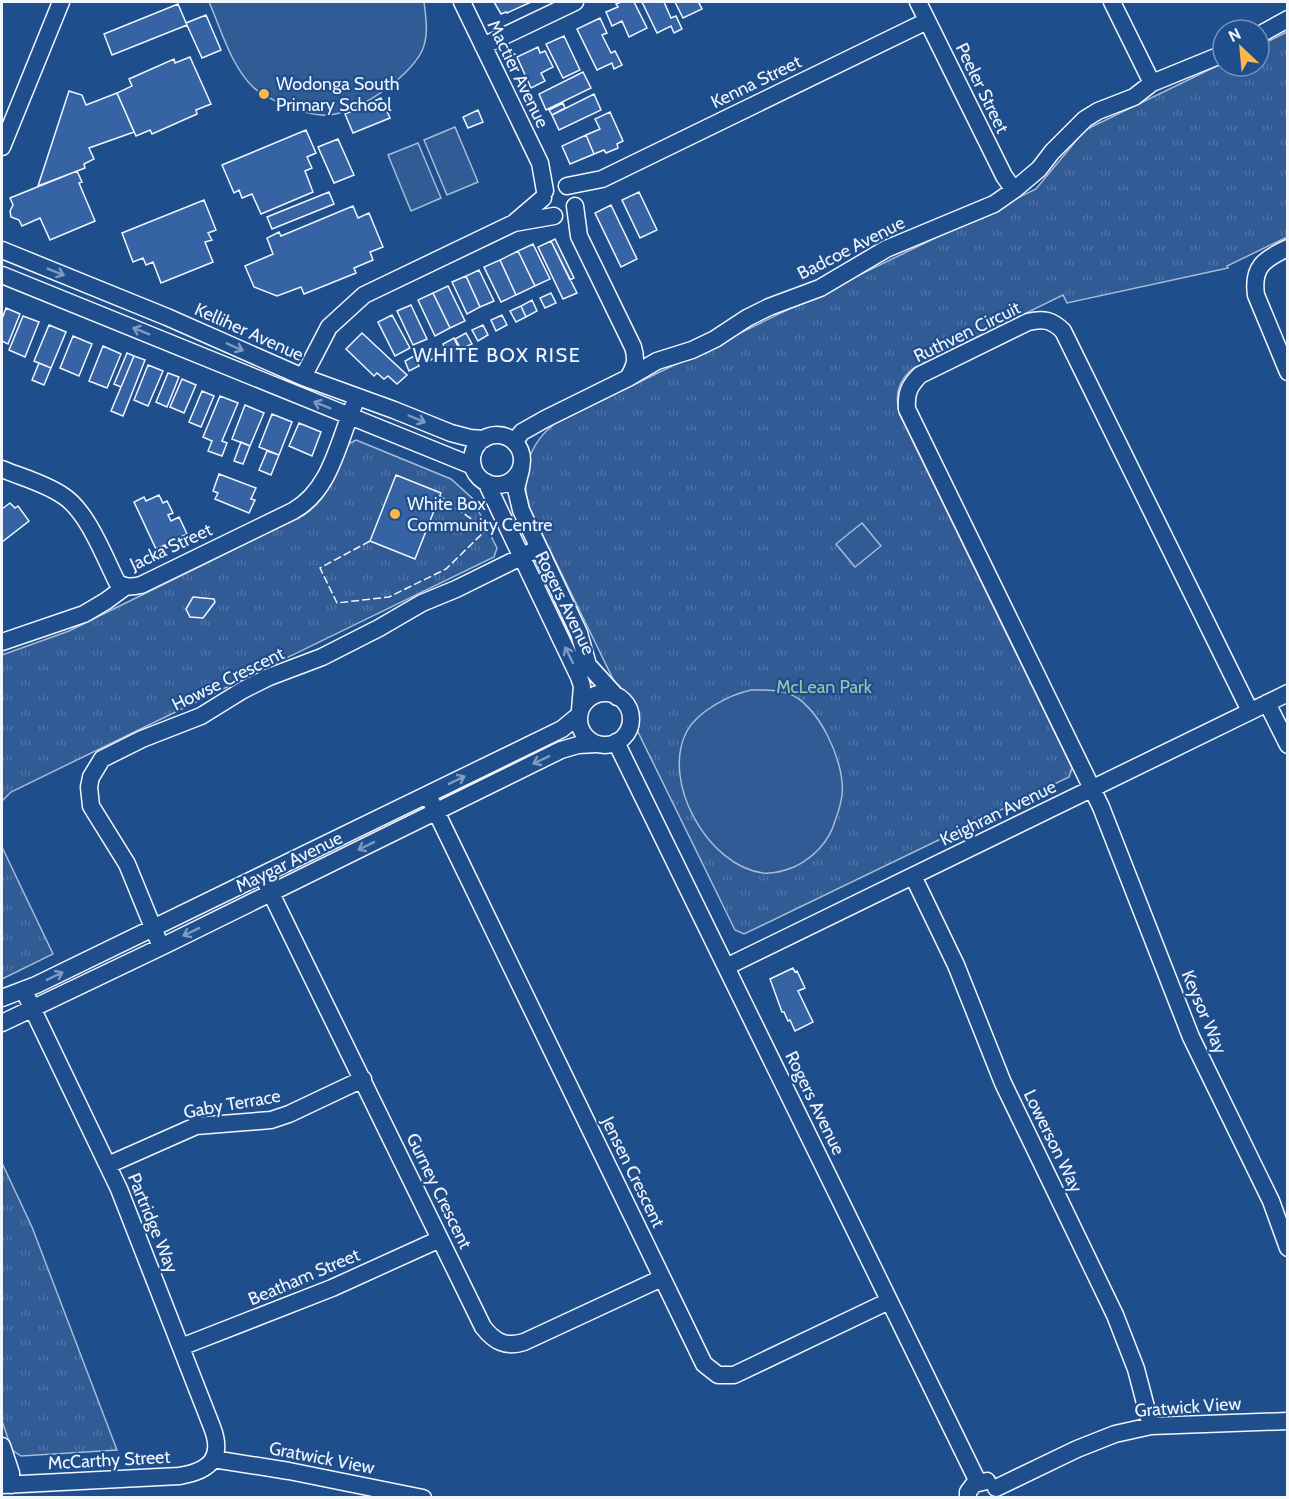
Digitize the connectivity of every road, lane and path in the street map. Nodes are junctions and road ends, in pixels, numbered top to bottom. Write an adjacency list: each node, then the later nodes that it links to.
1 (61, 2): 12 (street)
2 (462, 2): 9 (street, Mactier Avenue)
3 (575, 2): 9 (street)
4 (918, 2): 7 (street, Peeler Street)
5 (1112, 2): 11 (street)
6 (1287, 19): 8 (street)
7 (927, 21): 13 (street, Kenna Street); 15 (street, Peeler Street)
8 (1271, 28)
9 (483, 46): 14 (street, Mactier Avenue)
10 (1211, 59): 11 (street, Badcoe Avenue)
11 (1152, 83): 15 (street, Badcoe Avenue)
12 (2, 147)
13 (602, 179): 14 (street, Kenna Street); 16 (street, Kenna Street)
14 (554, 190): 16 (street); 17 (street); 18 (street, Kenna Street)
15 (1014, 190): 25 (street, Badcoe Avenue)
16 (575, 204): 17 (street, Kenna Street); 19 (street)
17 (556, 216): 18 (street, Kenna Street); 19 (street)
18 (514, 222): 24 (street, Kenna Street)
19 (579, 236): 25 (street)
20 (1287, 248): 23 (street)
21 (2, 250): 24 (street, Kelliher Avenue, one-way to 24)
22 (2, 275): 27 (street, one-way to 22)
23 (1287, 372)
24 (303, 377): 26 (street, Kelliher Avenue)
25 (628, 378): 29 (street, Badcoe Avenue)
26 (357, 396): 27 (street, Jacka Street); 28 (street, Kelliher Avenue, one-way to 28)
27 (349, 416): 30 (street); 36 (street, Jacka Street)
28 (484, 439): 29 (street); 30 (street)
29 (514, 442): 32 (street)
30 (473, 466): 33 (street)
31 (2, 469): 36 (street, Jacka Street)
32 (521, 469): 33 (street); 34 (street, Rogers Avenue)
33 (486, 482): 35 (street, Rogers Avenue)
34 (539, 548): 35 (street, Howse Crescent); 39 (street, Rogers Avenue)
35 (521, 556): 42 (street, Rogers Avenue, one-way to 35); 52 (street, Howse Crescent)
36 (125, 586): 37 (street)
37 (2, 642)
38 (1287, 693): 40 (street, Keighran Avenue)
39 (617, 697): 42 (street); 43 (street, Rogers Avenue)
40 (1267, 703): 41 (street, Keighran Avenue); 45 (street)
41 (1250, 711): 46 (street, Keighran Avenue); 46 (street, Ruthven Circuit)
42 (580, 713): 44 (street, Rogers Avenue); 47 (street, Maygar Avenue, one-way to 42)
43 (616, 742): 44 (street); 54 (street, Rogers Avenue)
44 (596, 744): 48 (street, Maygar Avenue, one-way to 48)
45 (1287, 745)
46 (1092, 789): 50 (street, Keighran Avenue); 62 (street, Keysor Way)
47 (428, 795): 48 (street, Jensen Crescent); 49 (street, Maygar Avenue)
48 (436, 811): 51 (street, Maygar Avenue, one-way to 51); 63 (street, Jensen Crescent)
49 (262, 875): 51 (street, Gurney Crescent); 52 (street, Maygar Avenue)
50 (913, 876): 54 (street, Keighran Avenue); 67 (street, Lowerson Way)
51 (271, 892): 53 (street, Maygar Avenue, one-way to 53); 59 (street, Gurney Crescent)
52 (152, 928): 53 (street, Howse Crescent); 55 (street, Maygar Avenue, one-way to 52)
53 (161, 947): 57 (street, Maygar Avenue)
54 (726, 967): 64 (street, Rogers Avenue)
55 (24, 991): 56 (street, Maygar Avenue); 57 (street, Partridge Way)
56 (2, 998)
57 (32, 1008): 58 (street, Maygar Avenue); 60 (street, Partridge Way)
58 (2, 1023)
59 (363, 1079): 60 (street, Gaby Terrace); 61 (street, Gurney Crescent)
60 (108, 1165): 65 (street, Partridge Way)
61 (440, 1239): 63 (street, Gurney Crescent); 65 (street, Beatham Street)
62 (1287, 1248)
63 (662, 1278): 64 (street, Jensen Crescent)
64 (890, 1301): 70 (street, Rogers Avenue)
65 (181, 1347): 69 (street, Partridge Way)
66 (1287, 1421): 67 (street, Gratwick View)
67 (1151, 1426): 72 (street, Gratwick View)
68 (2, 1446): 71 (street)
69 (213, 1459): 71 (street, McCarthy Street); 73 (street, Gratwick View)
70 (978, 1482): 72 (street); 74 (street)
71 (6, 1485)
72 (997, 1493)
73 (423, 1497)
74 (968, 1497)

